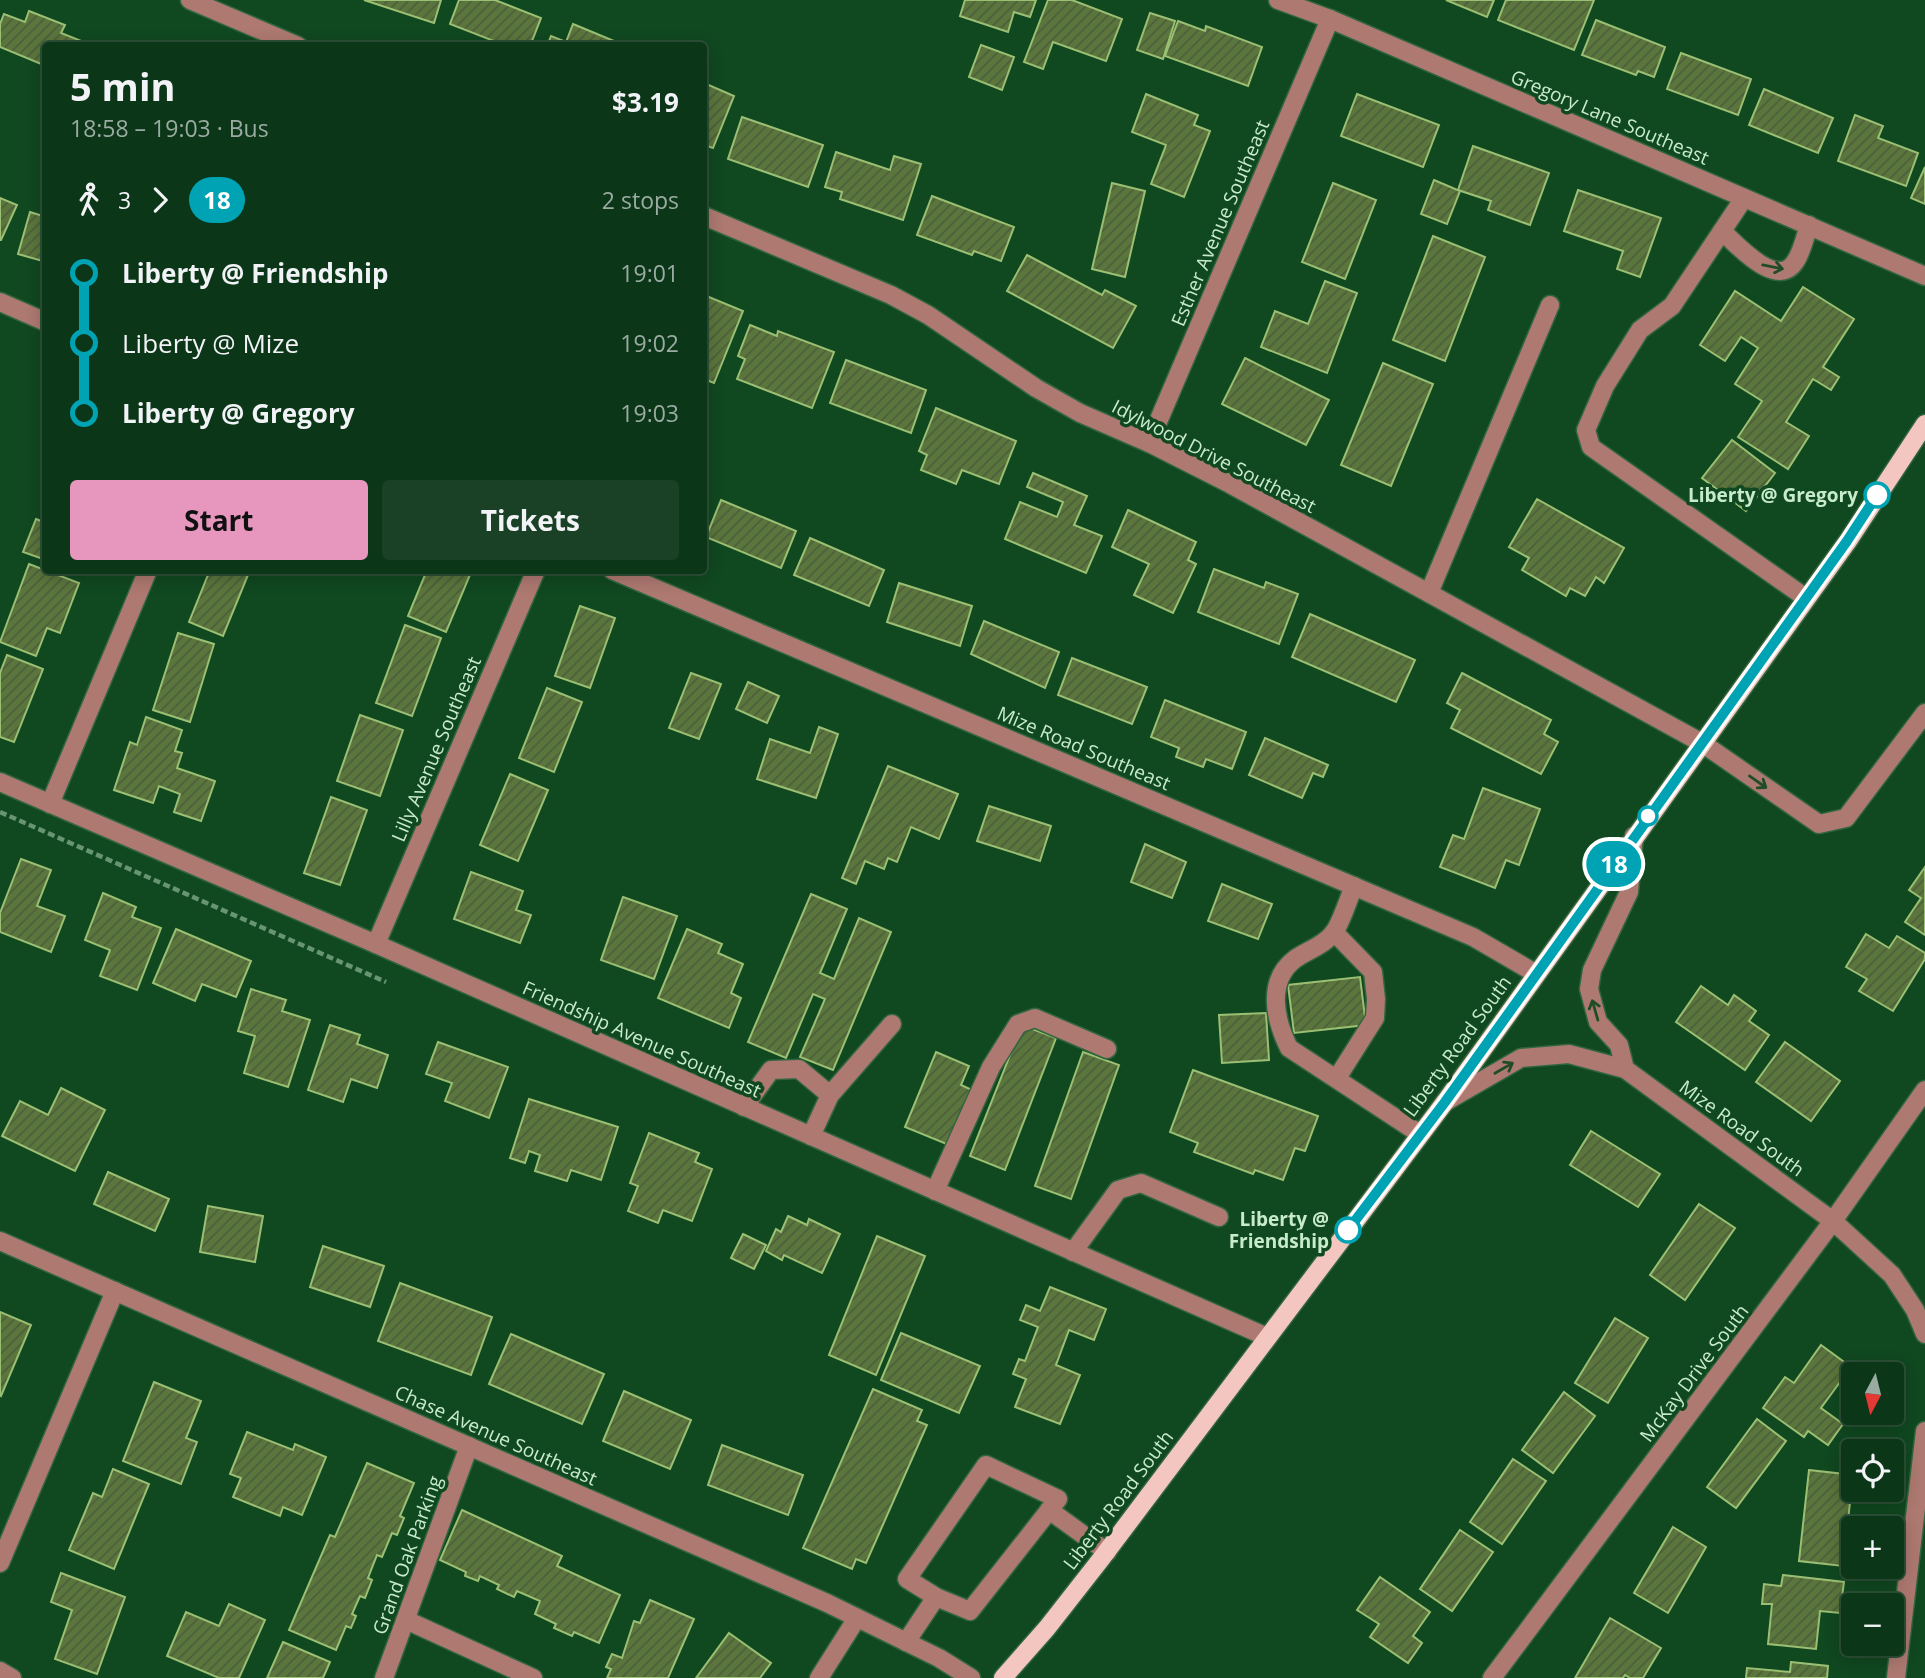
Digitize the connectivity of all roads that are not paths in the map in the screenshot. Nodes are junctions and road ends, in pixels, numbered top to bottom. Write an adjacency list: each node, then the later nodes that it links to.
1 (190, 0): 4 (street)
2 (1278, 0): 3 (street, Gregory Lane Southeast)
3 (1329, 19): 5 (street, Gregory Lane Southeast); 14 (street, Esther Avenue Southeast)
4 (289, 42)
5 (1744, 198): 7 (street, Gregory Lane Southeast); 8 (street)
6 (707, 217): 14 (street, Idylwood Drive Southeast)
7 (1809, 225): 8 (street, one-way to 7); 9 (street, Gregory Lane Southeast)
8 (1722, 231): 19 (street)
9 (1925, 276)
10 (0, 302): 12 (street)
11 (1550, 304): 18 (street)
12 (42, 320)
13 (1924, 427): 19 (main road, Liberty Road South)
14 (1149, 443): 18 (street, Idylwood Drive Southeast)
15 (146, 574): 23 (street)
16 (534, 574): 27 (street, Lilly Avenue Southeast)
17 (621, 574): 25 (street, Mize Road Southeast)
18 (1429, 593): 21 (street, Idylwood Drive Southeast)
19 (1806, 598): 21 (main road, Liberty Road South)
20 (1925, 713): 21 (street, Idylwood Drive Southeast, one-way to 20)
21 (1702, 743): 24 (main road, Liberty Road South)
22 (0, 782): 23 (street, Friendship Avenue Southeast)
23 (50, 804): 27 (street, Friendship Avenue Southeast)
24 (1634, 836): 28 (main road, Liberty Road South); 31 (street, one-way to 24)
25 (1354, 886): 26 (street); 28 (street, Mize Road Southeast)
26 (1335, 932): 32 (street); 32 (street)
27 (376, 944): 36 (street, Friendship Avenue Southeast)
28 (1535, 973): 35 (main road, Liberty Road South)
29 (892, 1024): 34 (street)
30 (1107, 1049): 39 (street)
31 (1625, 1069): 35 (street, Mize Road South, one-way to 31); 41 (street, Mize Road South)
32 (1337, 1078): 37 (street)
33 (1925, 1090): 41 (street, McKay Drive South)
34 (830, 1094): 36 (street); 38 (street)
35 (1445, 1102): 37 (main road, Liberty Road South)
36 (744, 1107): 38 (street, Friendship Avenue Southeast)
37 (1420, 1134): 46 (main road, Liberty Road South)
38 (811, 1136): 39 (street, Friendship Avenue Southeast)
39 (935, 1191): 43 (street, Friendship Avenue Southeast)
40 (1219, 1217): 43 (street)
41 (1833, 1221): 45 (street, Mize Road South); 63 (street, McKay Drive South)
42 (0, 1241): 44 (street, Chase Avenue Southeast)
43 (1073, 1252): 46 (street, Friendship Avenue Southeast)
44 (115, 1292): 48 (street, Chase Avenue Southeast); 51 (street)
45 (1925, 1334)
46 (1267, 1337): 50 (main road, Liberty Road South)
47 (1925, 1432): 64 (street)
48 (469, 1446): 53 (street, Chase Avenue Southeast); 54 (street, Grand Oak Parking)
49 (1049, 1510): 50 (street); 52 (street); 52 (street)
50 (1107, 1552): 62 (main road, Liberty Road South)
51 (0, 1563)
52 (936, 1597): 55 (street)
53 (857, 1618): 55 (street, Chase Avenue Southeast); 60 (street)
54 (406, 1620): 58 (street, Grand Oak Parking); 59 (street)
55 (906, 1642): 61 (street, Chase Avenue Southeast)
56 (0, 1671): 57 (street)
57 (12, 1678)
58 (384, 1678)
59 (533, 1678)
60 (820, 1678)
61 (971, 1678)
62 (1003, 1678)
63 (1493, 1678)
64 (1896, 1678)

